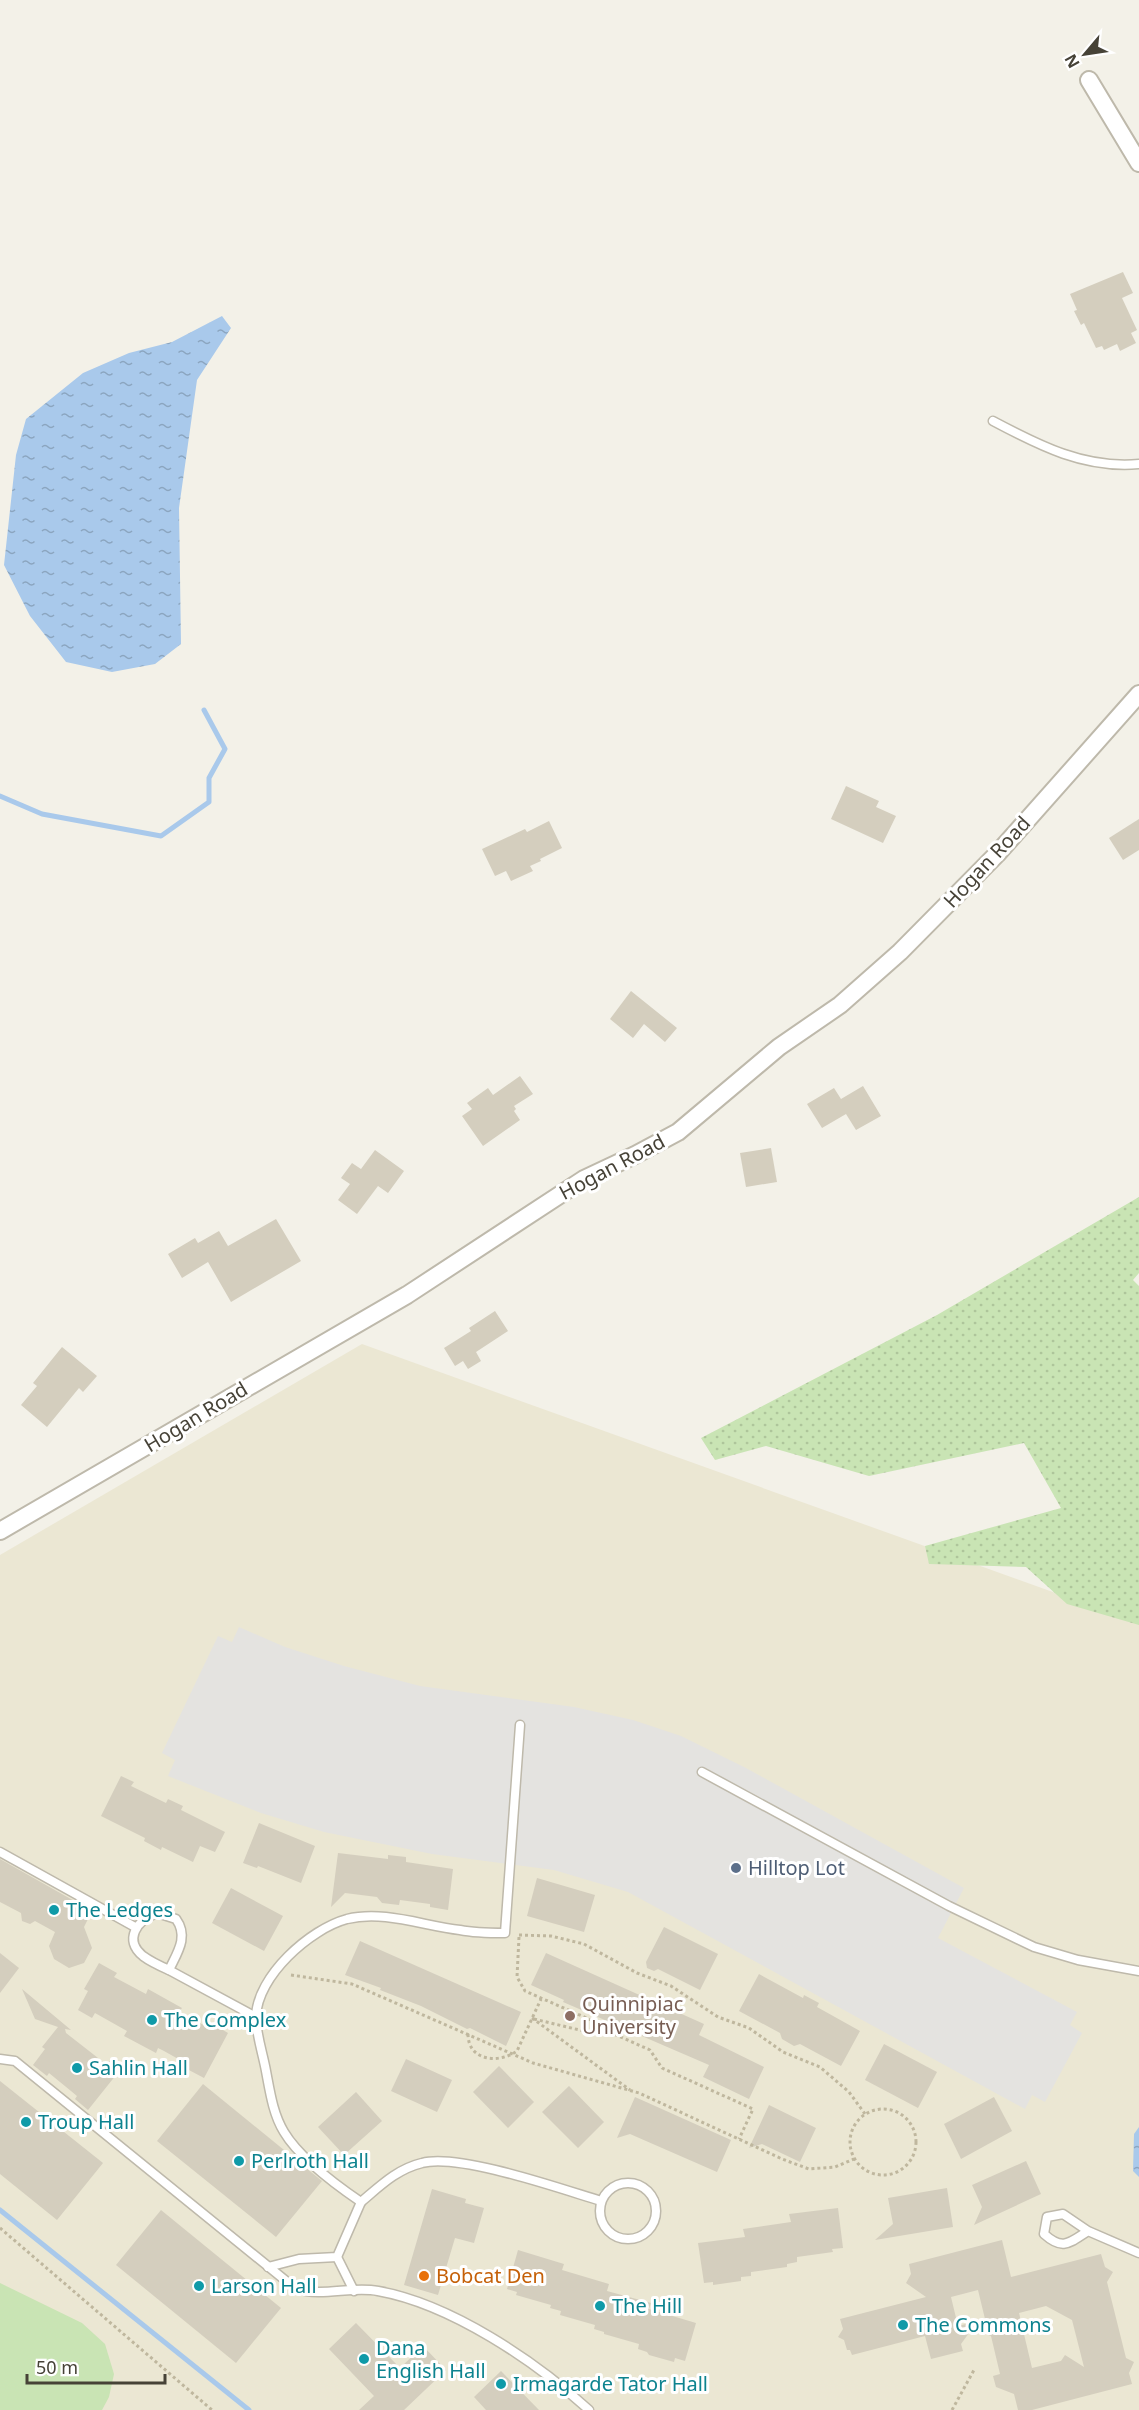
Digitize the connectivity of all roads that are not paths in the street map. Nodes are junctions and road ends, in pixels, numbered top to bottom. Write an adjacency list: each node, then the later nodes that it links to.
1 (1089, 80): 2 (street)
2 (1139, 163)
3 (993, 421): 4 (lane)
4 (1139, 464)
5 (1139, 694): 6 (street, Hogan Road)
6 (0, 1531)
7 (520, 1725): 13 (lane)
8 (702, 1772): 12 (lane)
9 (0, 1852): 10 (lane)
10 (135, 1927): 11 (lane); 11 (lane)
11 (169, 1970): 13 (lane)
12 (1139, 1971)
13 (256, 2017): 16 (lane)
14 (0, 2059): 20 (lane)
15 (601, 2201): 15 (lane); 16 (lane)
16 (361, 2202): 19 (lane)
17 (1088, 2231): 17 (lane); 18 (lane)
18 (1139, 2253)
19 (337, 2257): 20 (lane); 21 (lane)
20 (268, 2267): 21 (lane)
21 (354, 2291): 22 (lane)
22 (589, 2410)

